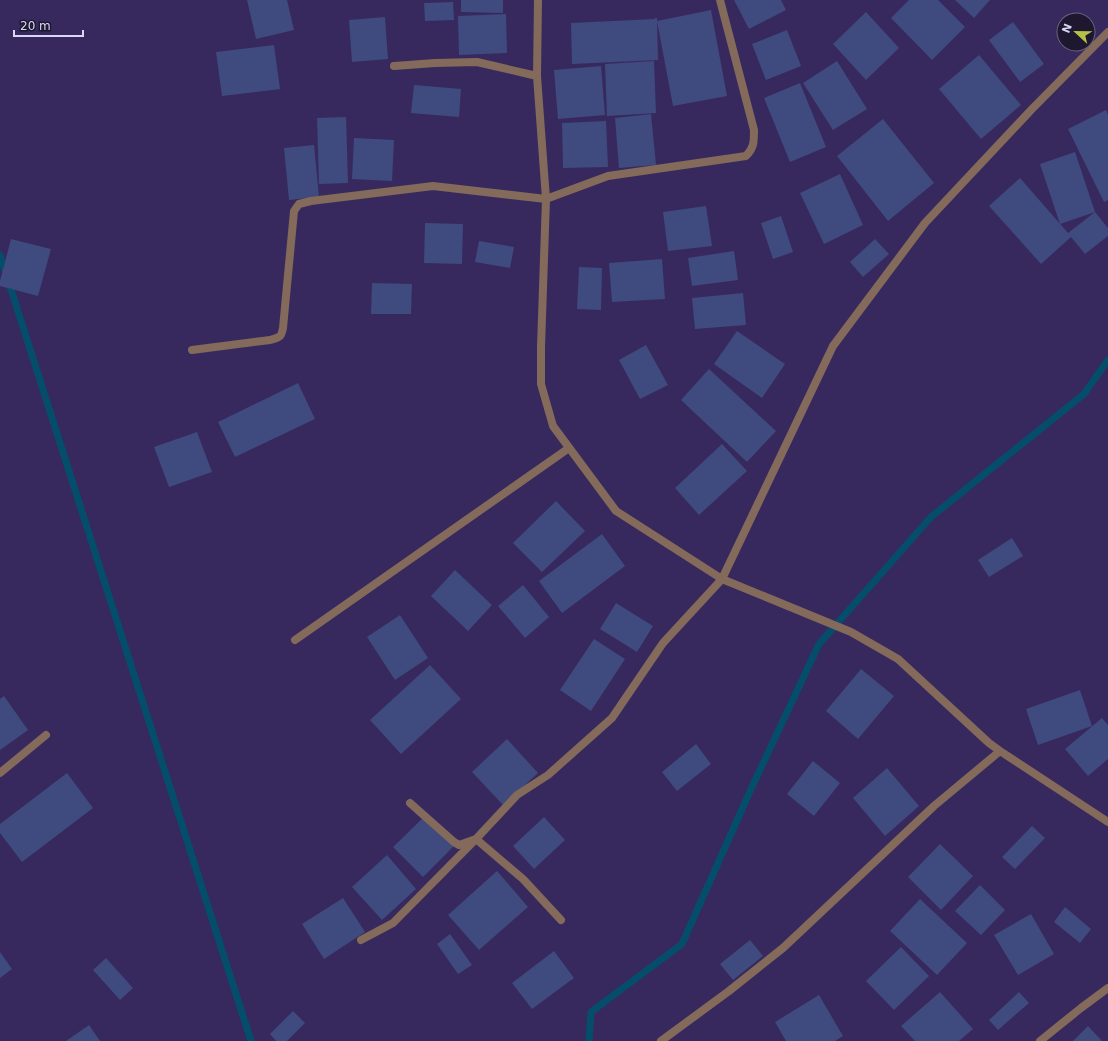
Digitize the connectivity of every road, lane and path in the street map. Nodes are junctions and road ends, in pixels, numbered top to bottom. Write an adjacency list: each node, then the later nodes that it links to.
1 (538, 0): 5 (street)
2 (720, 0): 6 (street)
3 (1108, 32): 9 (street)
4 (394, 66): 5 (street)
5 (537, 76): 6 (street)
6 (546, 199): 7 (street); 8 (street)
7 (192, 350)
8 (569, 448): 9 (street); 10 (street)
9 (722, 579): 12 (street); 16 (street)
10 (295, 640)
11 (46, 735): 13 (street)
12 (1000, 751): 15 (street); 20 (street)
13 (0, 773)
14 (410, 803): 16 (street)
15 (1108, 822)
16 (476, 839): 17 (street); 18 (street)
17 (561, 920)
18 (361, 940)
19 (1108, 988): 21 (street)
20 (661, 1041)
21 (1040, 1041)

